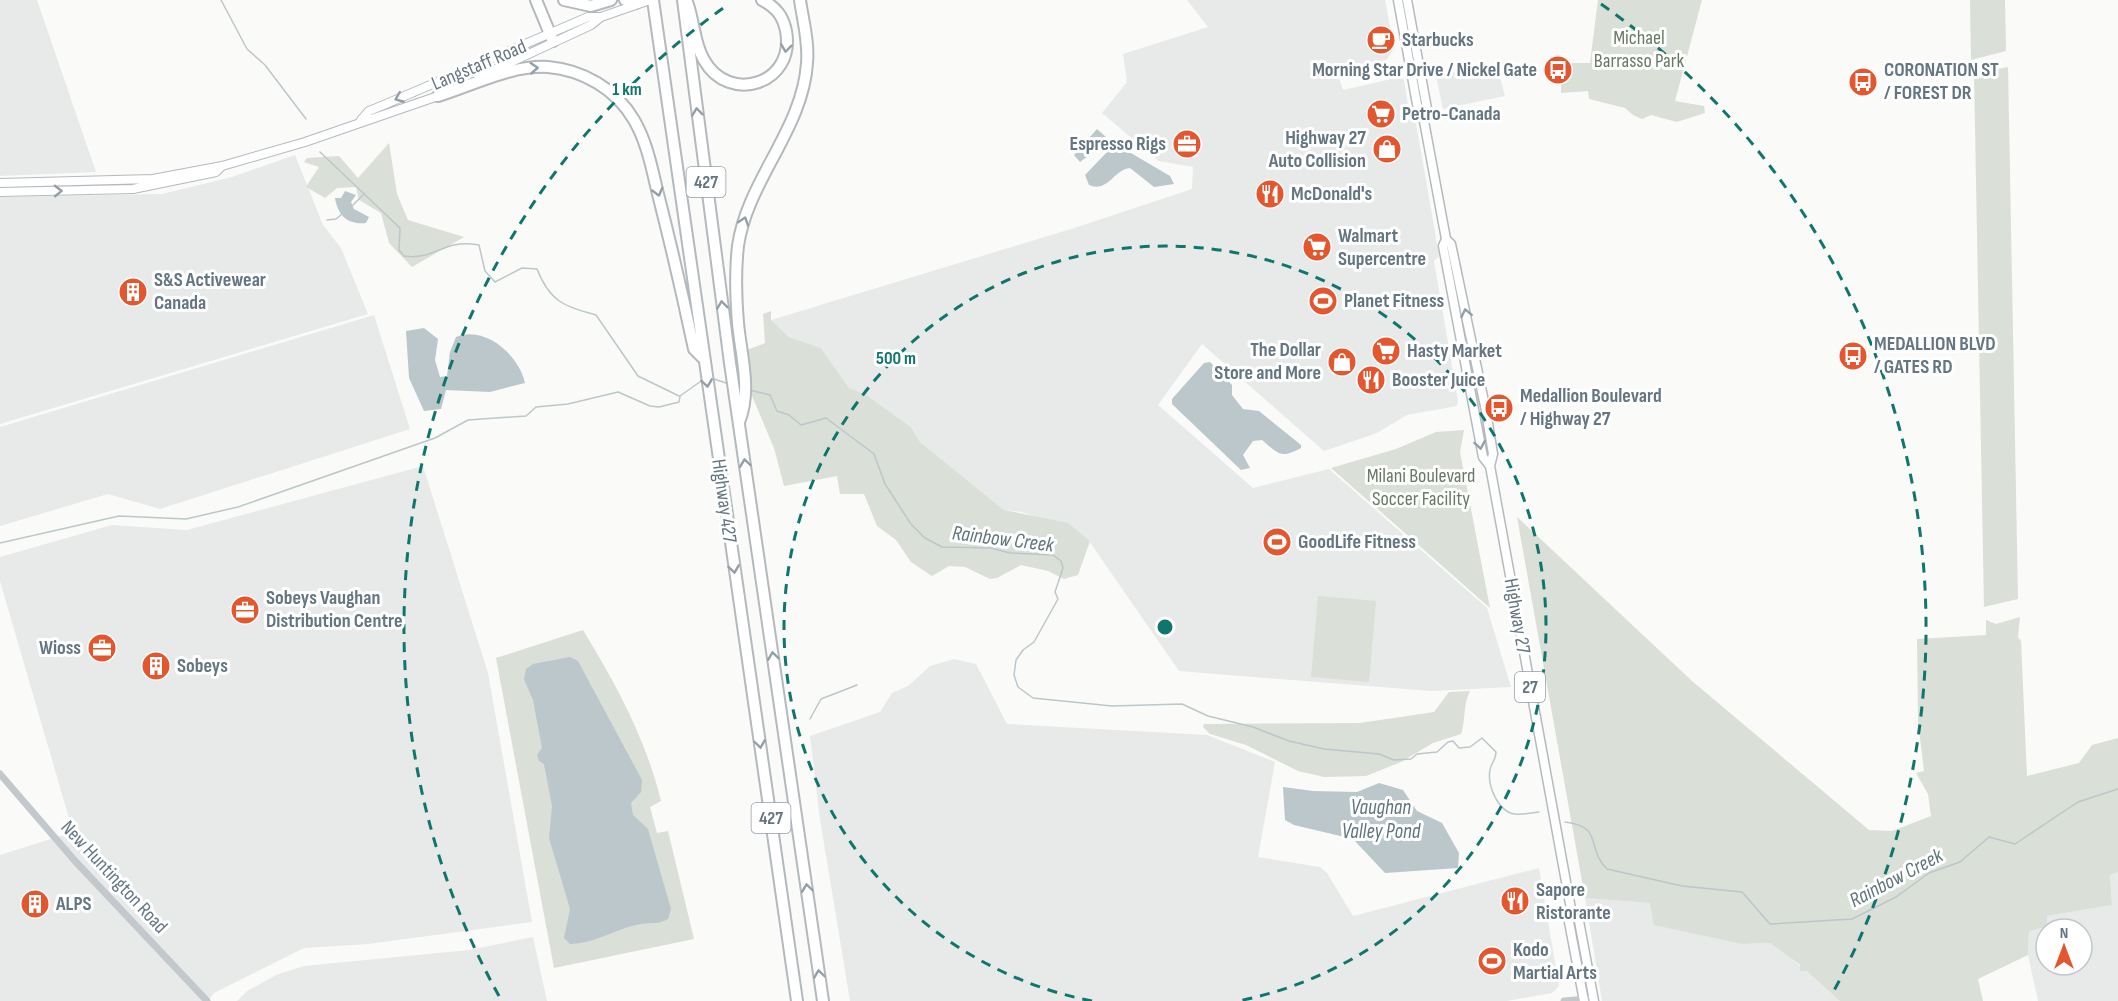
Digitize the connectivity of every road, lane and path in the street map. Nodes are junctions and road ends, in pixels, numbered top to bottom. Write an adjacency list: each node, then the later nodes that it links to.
1 (536, 0): 11 (highway)
2 (564, 0): 3 (highway)
3 (611, 0)
4 (651, 0): 10 (main road, Langstaff Road); 18 (highway, Highway 427 / 427)
5 (685, 0): 6 (highway, one-way to 5); 19 (highway, Highway 427 / 427, one-way to 5)
6 (762, 0)
7 (800, 0): 19 (highway, one-way to 7)
8 (1398, 0): 14 (main road, Highway 27 / 27)
9 (1407, 0): 14 (main road, Highway 27 / 27)
10 (630, 1): 11 (main road, Langstaff Road)
11 (551, 38): 12 (main road, Langstaff Road); 13 (main road, Langstaff Road, one-way to 13)
12 (438, 96): 13 (main road, Langstaff Road); 18 (highway, one-way to 18)
13 (361, 120): 15 (main road, Langstaff Road)
14 (1424, 122): 21 (main road, Highway 27 / 27)
15 (222, 166): 16 (main road, Langstaff Road); 17 (main road, Langstaff Road, one-way to 15)
16 (0, 183)
17 (0, 192)
18 (703, 358): 25 (highway, Highway 427 / 427, one-way to 25)
19 (741, 400): 26 (highway, Highway 427 / 427, one-way to 19)
20 (0, 774): 24 (street, New Huntington Road)
21 (1571, 909): 22 (main road, Highway 27 / 27); 23 (main road, Highway 27 / 27)
22 (1583, 1000): 23 (street); 27 (street)
23 (1593, 1000)
24 (207, 1001)
25 (797, 1001)
26 (823, 1001)
27 (1564, 1001)

